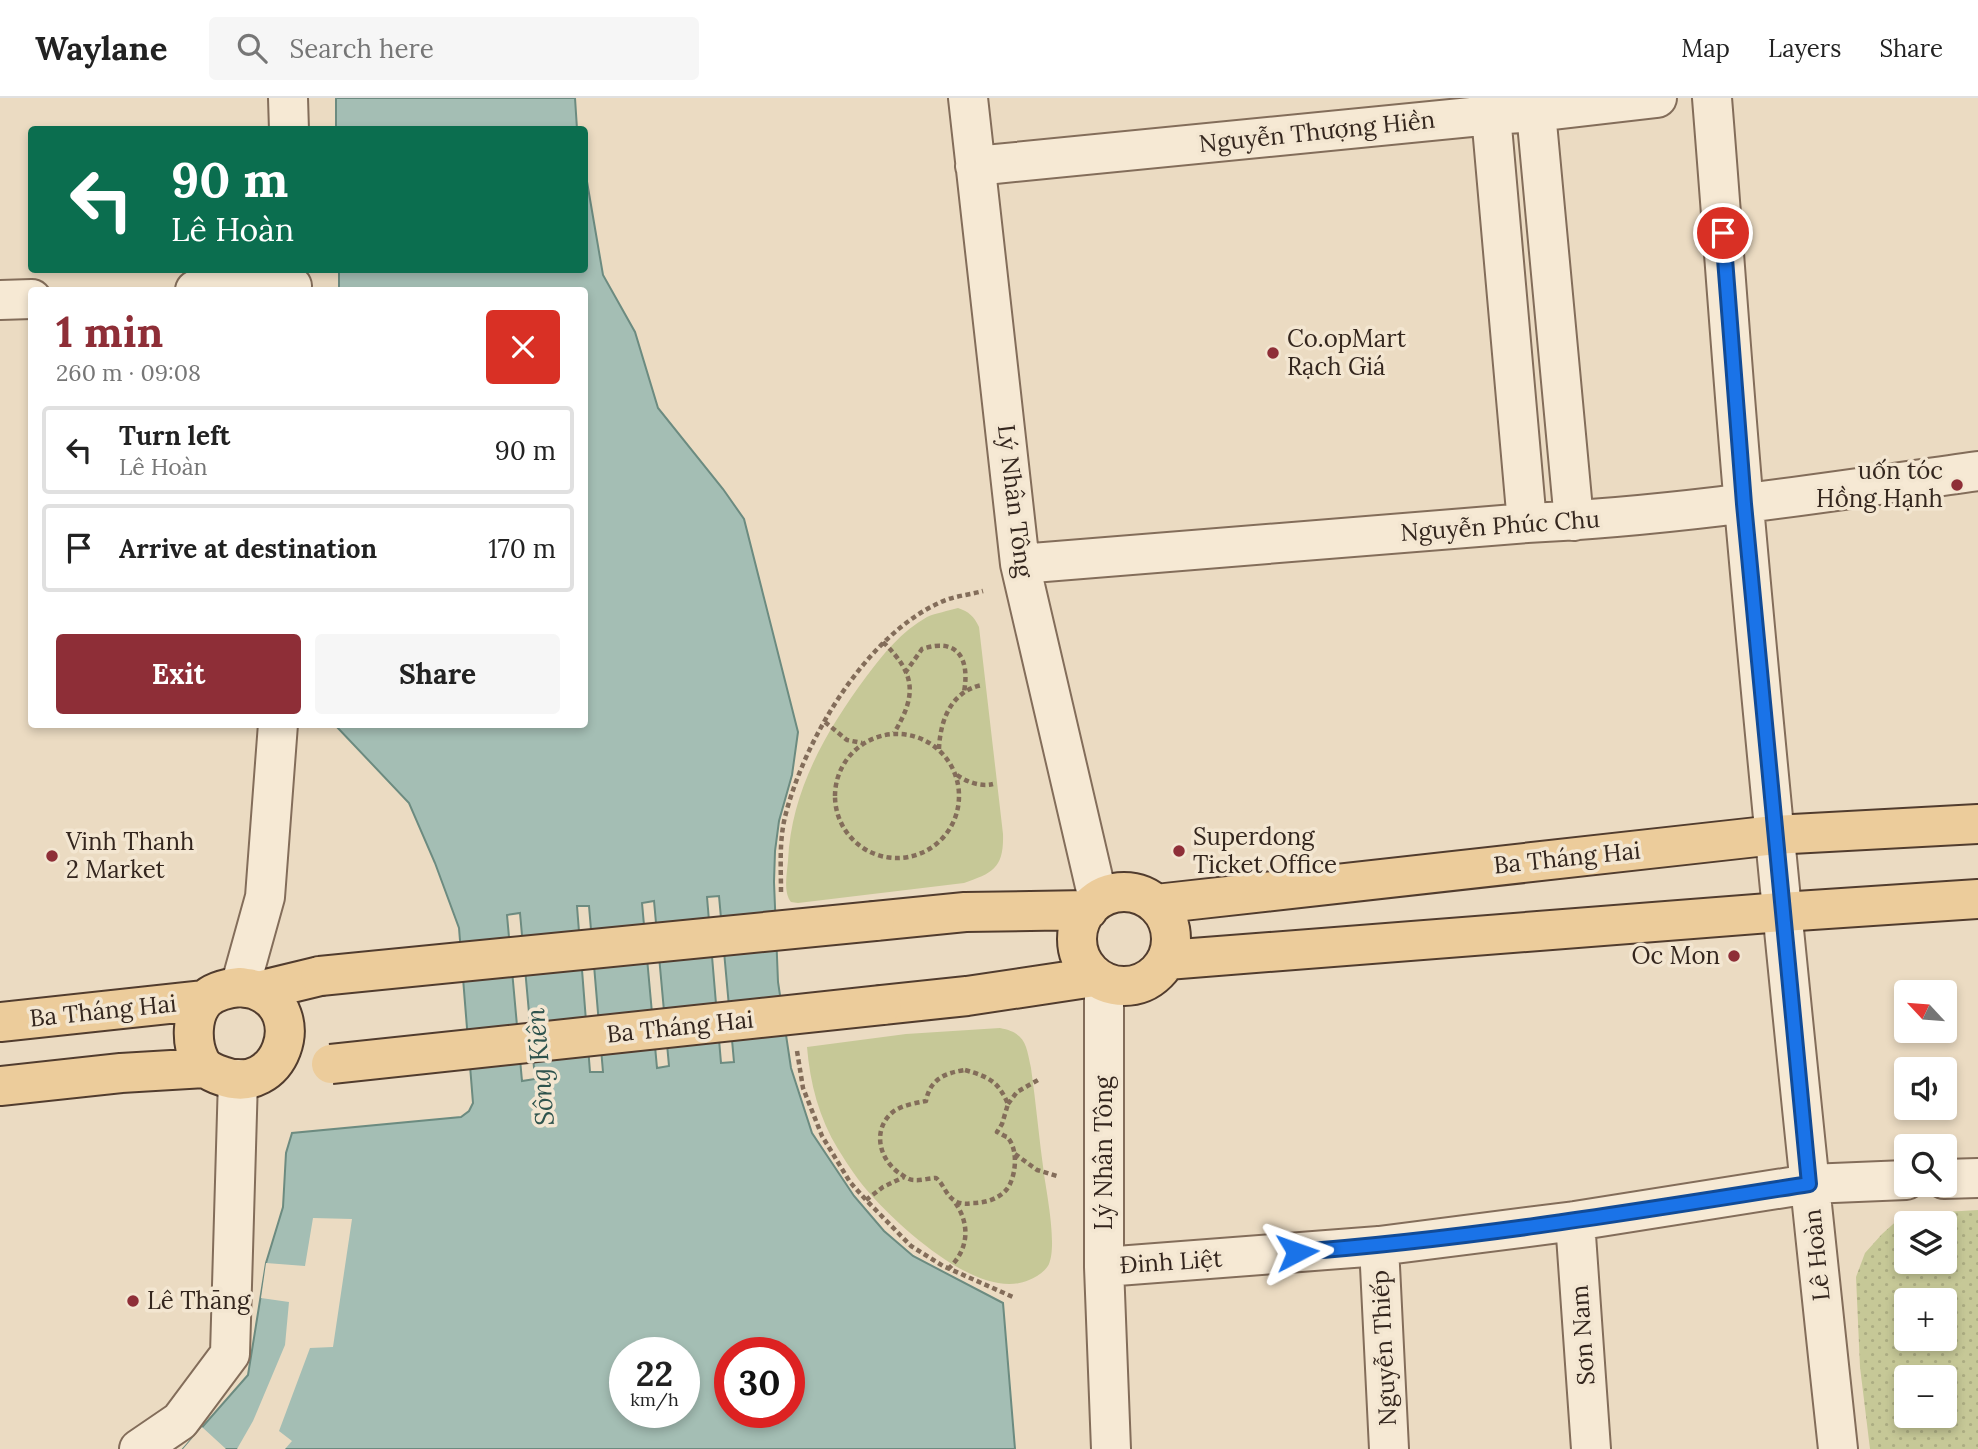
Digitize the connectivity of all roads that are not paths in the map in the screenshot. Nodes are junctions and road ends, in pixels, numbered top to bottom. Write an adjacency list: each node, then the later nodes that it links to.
1 (288, 98): 7 (street)
2 (968, 98): 8 (street, Lý Nhân Tông)
3 (1657, 98): 5 (street, Nguyễn Thượng Hiền)
4 (1712, 98): 14 (street, Lê Hoàn)
5 (1536, 112): 6 (street, Nguyễn Thượng Hiền); 15 (street)
6 (1491, 115): 8 (street, Nguyễn Thượng Hiền); 16 (street)
7 (289, 126)
8 (975, 166): 17 (street, Lý Nhân Tông)
9 (292, 282): 10 (street)
10 (231, 287)
11 (28, 299): 12 (street)
12 (0, 300)
13 (1978, 471): 14 (street, Nguyễn Phúc Chu)
14 (1744, 504): 15 (street, Nguyễn Phúc Chu); 20 (street, Lê Hoàn)
15 (1574, 521): 16 (street, Nguyễn Phúc Chu)
16 (1527, 523): 17 (street, Nguyễn Phúc Chu)
17 (1020, 564): 22 (street, Lý Nhân Tông)
18 (278, 728): 27 (street)
19 (1978, 824): 20 (main road, Ba Tháng Hai)
20 (1774, 835): 23 (main road, Ba Tháng Hai); 24 (street, Lê Hoàn)
21 (1978, 899): 24 (main road)
22 (1093, 904): 23 (main road); 26 (main road); 27 (main road, Ba Tháng Hai, bridge)
23 (1156, 904): 25 (main road)
24 (1782, 912): 25 (main road); 34 (street, Lê Hoàn)
25 (1167, 960): 26 (main road)
26 (1099, 979): 29 (main road, Ba Tháng Hai, bridge); 37 (street, Lý Nhân Tông)
27 (235, 993): 28 (main road, Ba Tháng Hai); 29 (main road); 29 (main road)
28 (0, 1022)
29 (236, 1073): 30 (main road, Ba Tháng Hai); 38 (street)
30 (0, 1086)
31 (1978, 1178): 32 (street)
32 (1957, 1179)
33 (1894, 1180): 34 (street, Đinh Liệt)
34 (1809, 1184): 35 (street, Đinh Liệt); 42 (street, Lê Hoàn)
35 (1575, 1221): 36 (street, Đinh Liệt); 41 (street, Sơn Nam)
36 (1380, 1246): 37 (street, Đinh Liệt); 40 (street, Nguyễn Thiếp)
37 (1104, 1267): 39 (street, Lý Nhân Tông)
38 (139, 1449)
39 (1111, 1449)
40 (1389, 1449)
41 (1591, 1449)
42 (1838, 1449)

